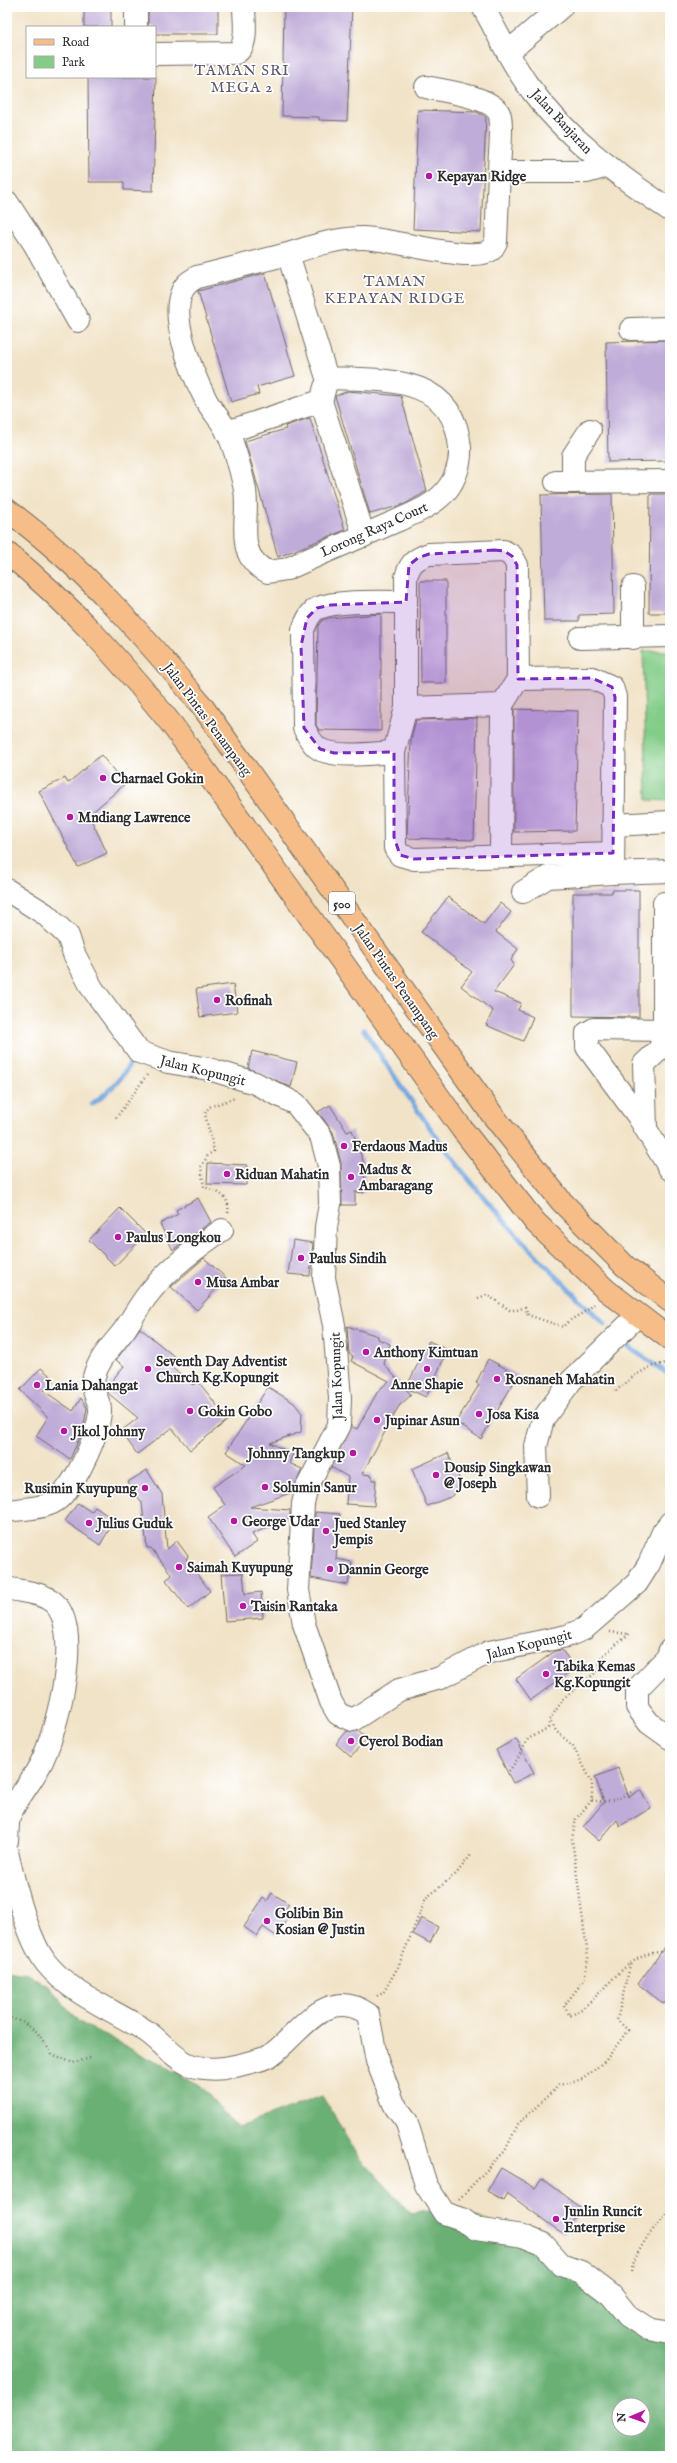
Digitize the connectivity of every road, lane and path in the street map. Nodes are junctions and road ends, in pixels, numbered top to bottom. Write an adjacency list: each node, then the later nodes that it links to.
1 (136, 7): 5 (street)
2 (244, 7): 7 (street)
3 (483, 7): 6 (street, Jalan Banjaran)
4 (561, 7): 6 (street)
5 (136, 26)
6 (508, 52): 9 (street, Jalan Banjaran)
7 (156, 54)
8 (426, 87): 10 (street)
9 (608, 166): 10 (street); 12 (street, Jalan Banjaran)
10 (499, 172): 13 (street)
11 (7, 202): 14 (street)
12 (670, 210)
13 (288, 254): 17 (street); 20 (street, Lorong Raya Court)
14 (78, 321)
15 (670, 328): 16 (street)
16 (631, 329)
17 (327, 378): 18 (street); 23 (street, Lorong Raya Court)
18 (321, 401): 20 (street); 23 (street)
19 (590, 430): 21 (street)
20 (227, 432): 23 (street, Lorong Raya Court)
21 (670, 481)
22 (7, 510): 39 (main road, Jalan Pintas Penampang / 500)
23 (364, 536)
24 (7, 553): 42 (main road, 500)
25 (633, 587): 29 (street)
26 (406, 602): 30 (street); 32 (street); 33 (street)
27 (670, 636): 29 (street)
28 (580, 638): 29 (street)
29 (633, 638)
30 (518, 679): 31 (street); 35 (street)
31 (502, 705): 32 (street); 36 (street)
32 (406, 708): 33 (street)
33 (394, 752): 36 (street)
34 (670, 822): 35 (street)
35 (613, 825): 37 (street)
36 (501, 855): 37 (street)
37 (613, 863): 38 (street); 41 (street)
38 (670, 871)
39 (323, 877): 42 (main road); 52 (main road, Jalan Pintas Penampang / 500)
40 (7, 890): 45 (street, Jalan Kopungit)
41 (523, 892)
42 (296, 898): 54 (main road, 500)
43 (664, 903): 44 (street)
44 (667, 1030): 48 (street); 48 (street)
45 (168, 1062): 47 (path); 60 (street, Jalan Kopungit)
46 (237, 1098): 50 (path)
47 (116, 1118)
48 (646, 1129): 49 (street)
49 (670, 1169)
50 (222, 1230): 59 (street)
51 (478, 1298): 53 (path)
52 (670, 1301)
53 (591, 1307)
54 (638, 1315): 55 (main road, 500); 58 (street)
55 (670, 1339)
56 (670, 1362): 57 (path)
57 (616, 1391)
58 (538, 1496)
59 (7, 1511)
60 (670, 1523)
61 (7, 1588): 69 (street)
62 (629, 1634): 64 (path)
63 (670, 1650): 65 (street)
64 (550, 1719): 66 (path); 68 (path)
65 (670, 1738)
66 (509, 1771)
67 (631, 1792): 68 (path)
68 (592, 1800): 73 (path)
69 (7, 1841)
70 (7, 1852): 74 (street)
71 (471, 1855): 74 (path)
72 (661, 1952): 73 (path)
73 (632, 1961): 78 (path)
74 (356, 2006): 78 (street)
75 (7, 2017): 76 (path)
76 (90, 2058)
77 (670, 2210): 79 (path)
78 (444, 2213): 80 (street)
79 (630, 2272)
80 (670, 2333)

